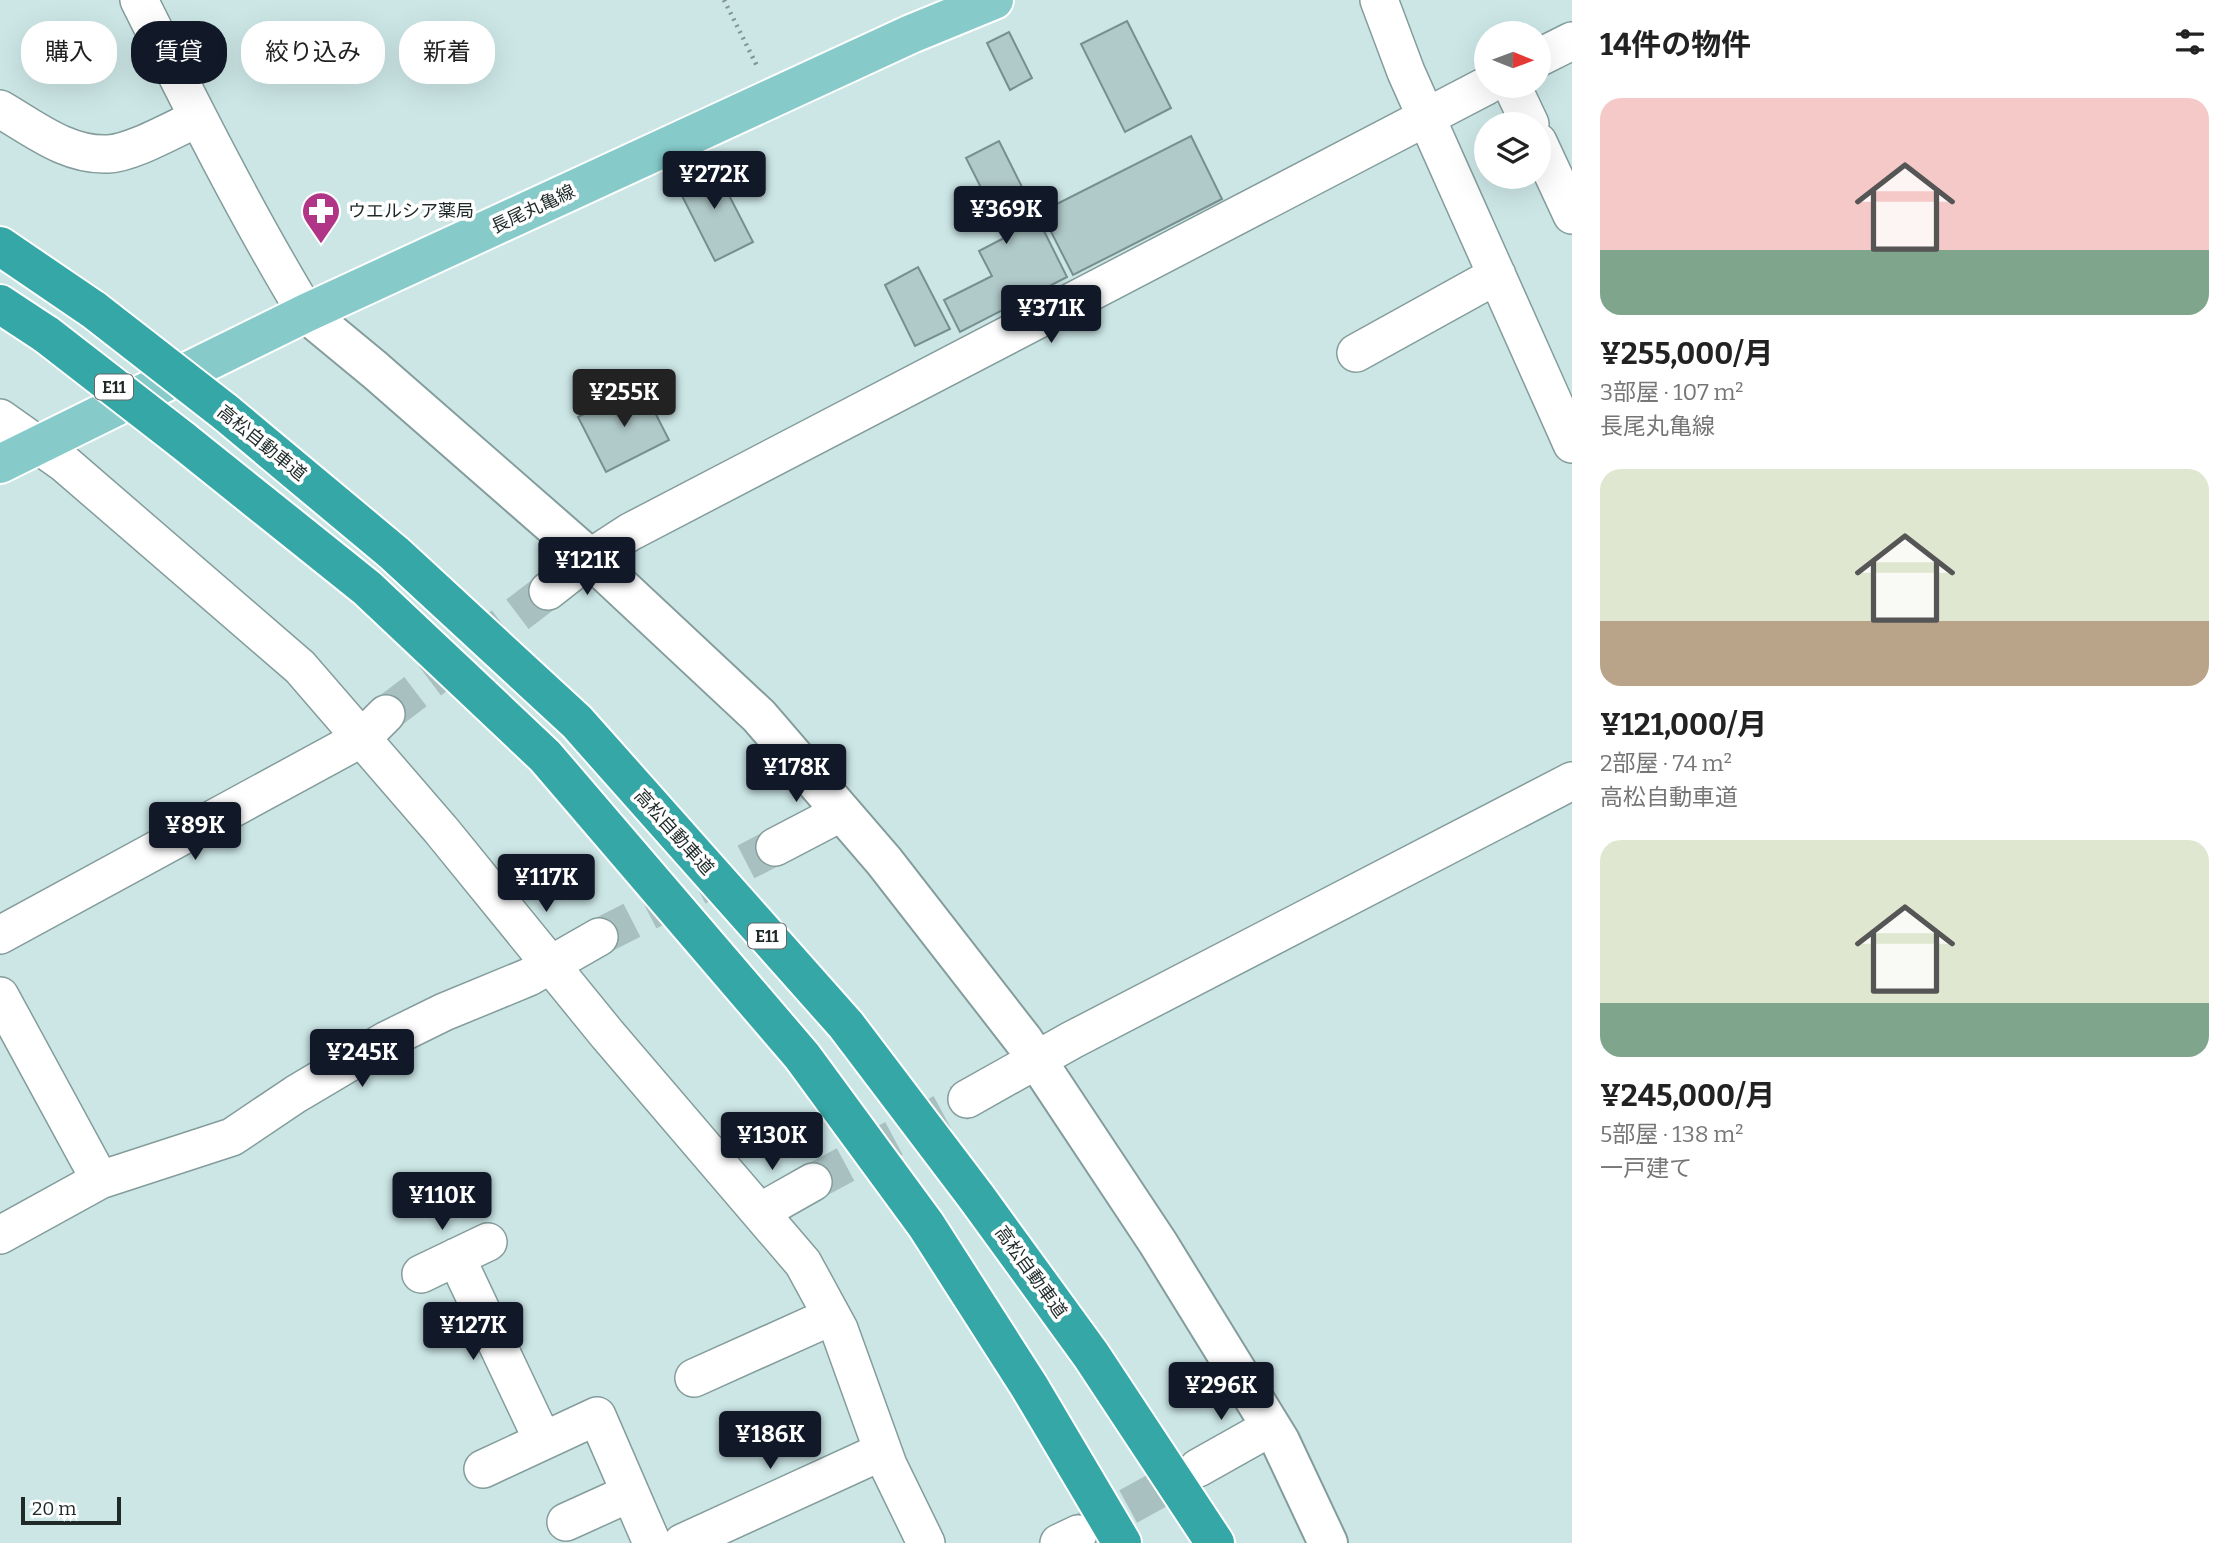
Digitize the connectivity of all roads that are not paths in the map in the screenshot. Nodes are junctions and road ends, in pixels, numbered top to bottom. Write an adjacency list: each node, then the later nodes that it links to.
1 (139, 0): 9 (street)
2 (994, 0): 15 (main road, 長尾丸亀線)
3 (1379, 0): 8 (street)
4 (1572, 41): 5 (street)
5 (1551, 52)
6 (1474, 92): 8 (street)
7 (0, 108): 9 (street)
8 (1426, 117): 13 (street); 21 (street)
9 (198, 118): 15 (street)
10 (1551, 170): 11 (street)
11 (1572, 215)
12 (0, 246): 51 (highway, 高松自動車道 / E11, bridge)
13 (1497, 275): 16 (street); 18 (street)
14 (0, 304): 50 (highway, E11, bridge)
15 (306, 313): 19 (main road, 長尾丸亀線); 21 (street)
16 (1356, 354)
17 (0, 418): 19 (street)
18 (1572, 444)
19 (36, 445): 20 (main road, 長尾丸亀線); 23 (street)
20 (0, 464)
21 (590, 558): 22 (street); 25 (street)
22 (548, 591)
23 (374, 726): 27 (street); 29 (street)
24 (1572, 781): 31 (street)
25 (842, 812): 26 (street); 31 (street)
26 (775, 847)
27 (0, 935)
28 (599, 937): 29 (street)
29 (551, 965): 33 (street); 35 (street)
30 (0, 996): 33 (street)
31 (1037, 1059): 32 (street); 40 (street)
32 (967, 1099)
33 (100, 1180): 36 (street)
34 (813, 1182): 35 (street)
35 (760, 1212): 38 (street)
36 (0, 1235)
37 (421, 1274): 41 (street)
38 (832, 1317): 39 (street); 42 (street)
39 (694, 1378)
40 (1271, 1427): 43 (street); 52 (street)
41 (543, 1441): 44 (street); 45 (street)
42 (883, 1451): 48 (street); 49 (street)
43 (1198, 1468)
44 (484, 1469)
45 (630, 1493): 46 (street); 47 (street)
46 (566, 1522)
47 (652, 1543)
48 (682, 1543)
49 (926, 1543)
50 (1122, 1543)
51 (1215, 1543)
52 (1328, 1543)

